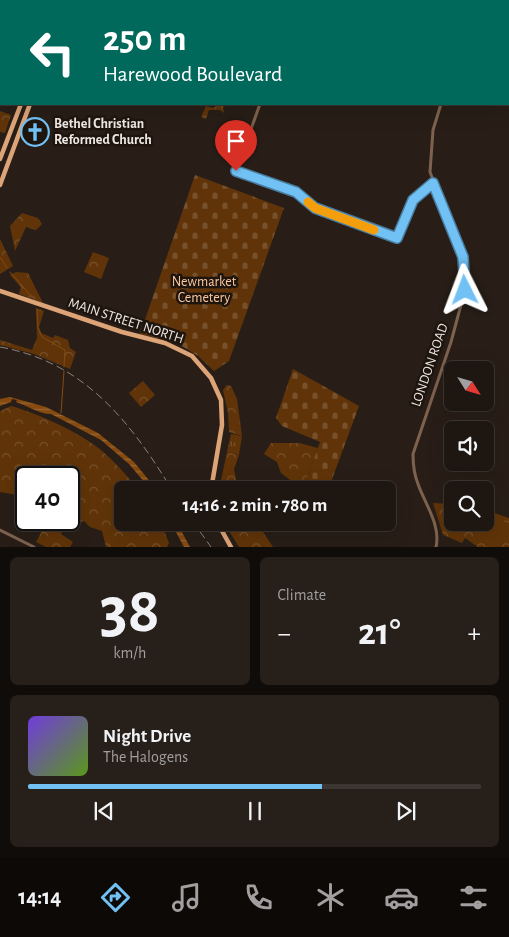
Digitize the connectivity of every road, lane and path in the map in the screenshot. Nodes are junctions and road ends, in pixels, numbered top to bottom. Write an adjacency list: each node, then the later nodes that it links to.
1 (21, 105): 5 (main road)
2 (30, 105): 7 (main road)
3 (260, 105): 6 (street)
4 (441, 105): 6 (street, LONDON ROAD)
5 (0, 159)
6 (433, 183): 14 (street, LONDON ROAD)
7 (0, 185)
8 (0, 291): 9 (main road, MAIN STREET NORTH)
9 (213, 481)
10 (0, 530): 12 (street)
11 (222, 531): 13 (main road)
12 (34, 547)
13 (232, 547)
14 (436, 547)

